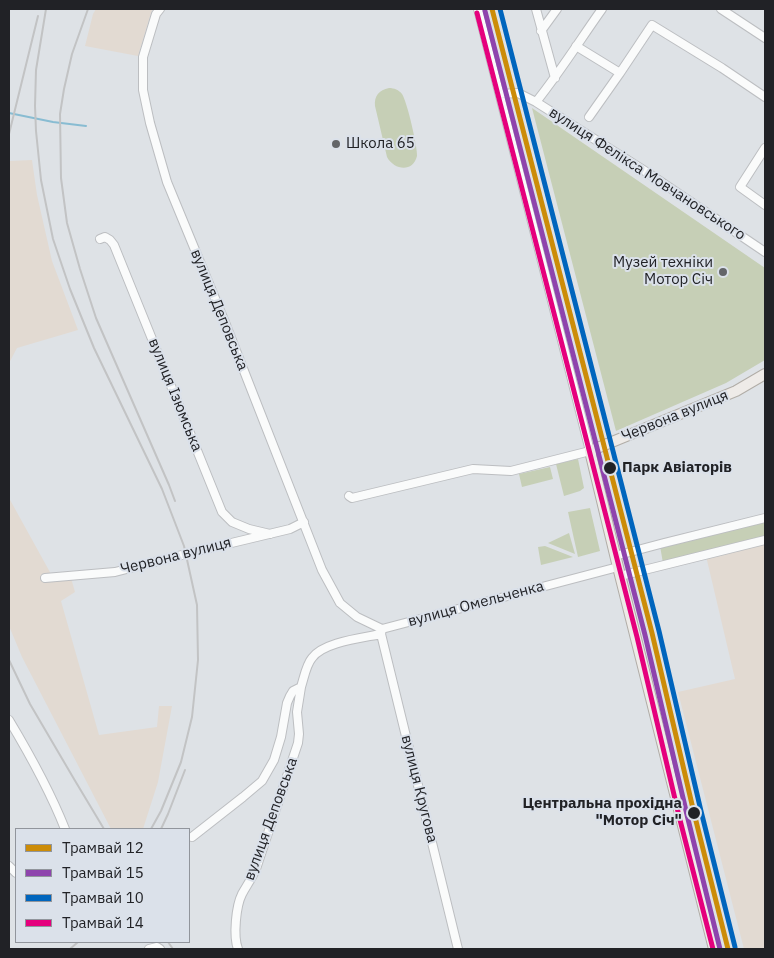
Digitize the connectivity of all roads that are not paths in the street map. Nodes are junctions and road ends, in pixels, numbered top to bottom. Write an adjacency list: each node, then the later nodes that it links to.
1 (160, 9): 24 (street, вулиця Деповська)
2 (478, 9): 12 (street)
3 (536, 9): 7 (street)
4 (557, 9): 7 (street)
5 (602, 9): 9 (street)
6 (721, 9): 8 (street)
7 (541, 30): 11 (street)
8 (765, 38)
9 (576, 46): 10 (street); 11 (street)
10 (620, 73): 13 (street); 15 (street)
11 (555, 78): 14 (street)
12 (500, 94): 14 (street, вулиця Фелікса Мовчановського); 21 (street)
13 (765, 97)
14 (536, 102): 19 (street, вулиця Фелікса Мовчановського)
15 (590, 117)
16 (765, 148): 17 (street)
17 (765, 205)
18 (100, 239): 25 (street, вулиця Ізюмська)
19 (765, 252)
20 (765, 374): 21 (main road, Червона вулиця)
21 (590, 451): 22 (street, Червона вулиця); 27 (main road)
22 (349, 496)
23 (765, 518): 27 (street)
24 (304, 522): 25 (street, Червона вулиця); 30 (street, вулиця Деповська)
25 (270, 534): 29 (street, Червона вулиця, bridge)
26 (765, 540): 28 (street, вулиця Омельченка)
27 (615, 556): 28 (main road)
28 (619, 572): 30 (street, вулиця Омельченка); 39 (main road)
29 (45, 578)
30 (382, 631): 31 (street, вулиця Деповська); 38 (street, вулиця Кругова)
31 (301, 687): 34 (street, вулиця Деповська); 37 (street, вулиця Деповська)
32 (9, 720): 33 (street)
33 (66, 828)
34 (192, 837)
35 (149, 949): 36 (street)
36 (160, 949)
37 (238, 949)
38 (458, 949)
39 (714, 949)

